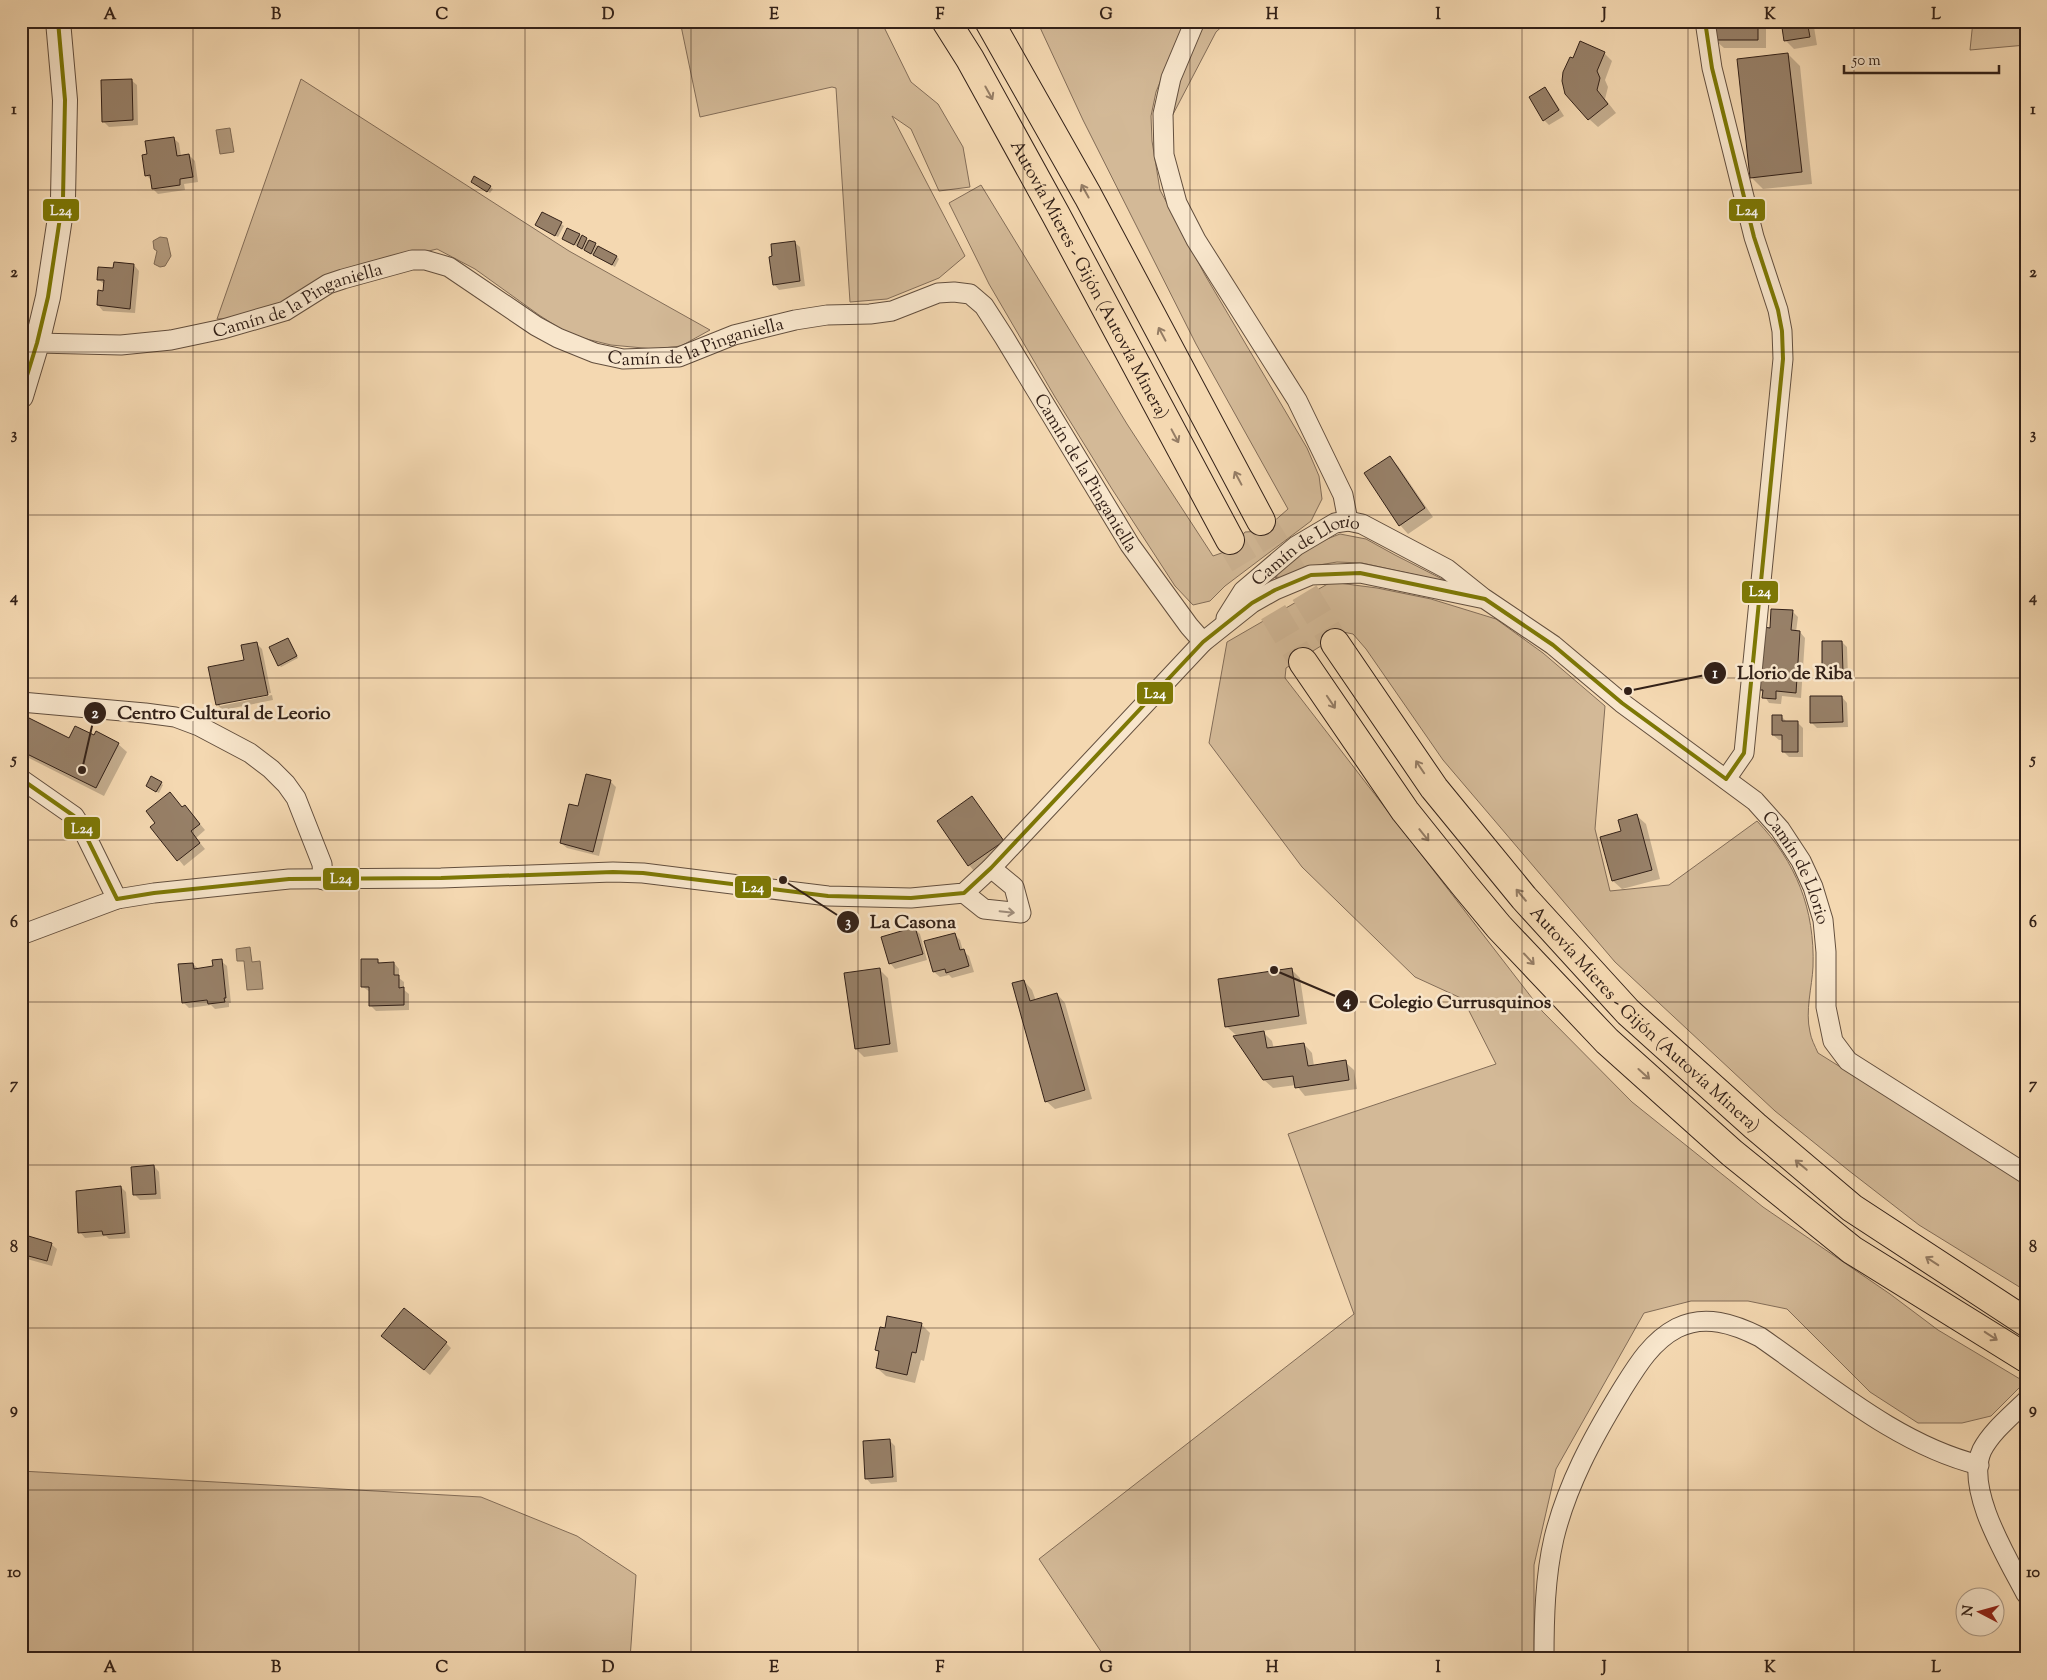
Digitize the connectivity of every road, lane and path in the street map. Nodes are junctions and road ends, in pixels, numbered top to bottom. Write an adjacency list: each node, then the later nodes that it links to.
1 (58, 21): 8 (street)
2 (941, 21): 7 (highway)
3 (946, 21): 7 (highway, Autovía Mieres - Gijón (Autovía Minera))
4 (1195, 21): 11 (street)
5 (1705, 21): 20 (street)
6 (994, 28): 10 (highway, Autovía Mieres - Gijón (Autovía Minera), one-way to 6)
7 (970, 59): 12 (highway, Autovía Mieres - Gijón (Autovía Minera), one-way to 12)
8 (37, 343): 9 (street); 15 (street, Camín de la Pinganiella)
9 (21, 396)
10 (1261, 521)
11 (1348, 521): 13 (street, Camín de Llorio); 14 (street, Camín de Llorio)
12 (1230, 540)
13 (1485, 599): 14 (street, Camín de Llorio); 20 (street, Camín de Llorio)
14 (1221, 627): 15 (street, Camín de Llorio)
15 (1203, 642): 21 (street, Camín de Llorio)
16 (1335, 643): 27 (highway, Autovía Mieres - Gijón (Autovía Minera), one-way to 16)
17 (1303, 662): 28 (highway, one-way to 28)
18 (21, 702): 22 (street)
19 (21, 779): 24 (street)
20 (1726, 779): 26 (street, Camín de Llorio)
21 (991, 868): 23 (street, Camín de Llorio); 23 (street, one-way to 21)
22 (324, 880): 23 (street); 24 (street)
23 (964, 893)
24 (117, 899): 25 (street)
25 (21, 935)
26 (2026, 1174)
27 (2026, 1322)
28 (2026, 1358)
29 (2026, 1401): 30 (street)
30 (1979, 1465): 31 (street); 32 (street)
31 (2026, 1594)
32 (1544, 1659)

